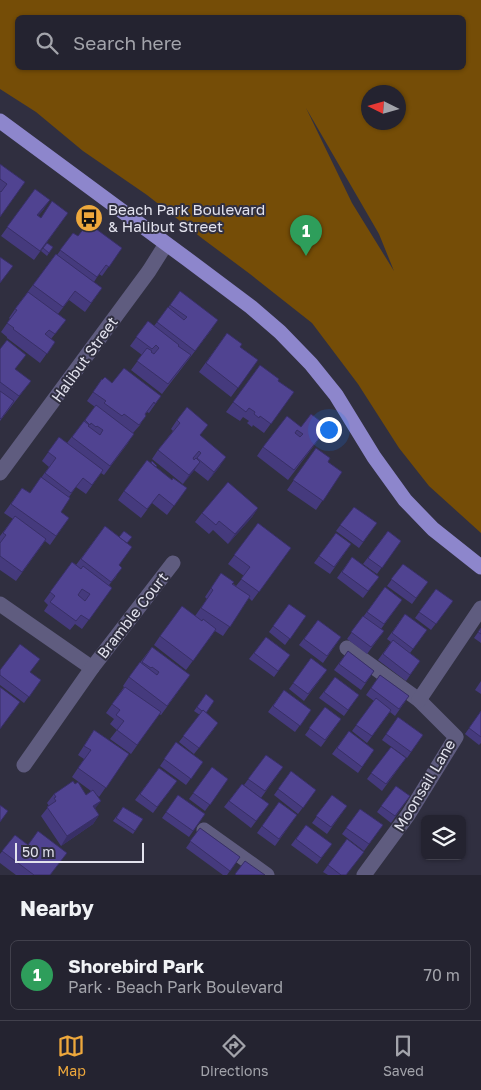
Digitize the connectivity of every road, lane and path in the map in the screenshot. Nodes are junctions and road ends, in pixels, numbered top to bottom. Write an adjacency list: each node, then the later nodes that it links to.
1 (0, 120): 2 (main road)
2 (166, 244): 3 (street, Halibut Street); 5 (main road)
3 (0, 473)
4 (173, 563): 9 (street, Bramble Court)
5 (481, 567)
6 (0, 604): 9 (street, Bramble Court)
7 (481, 608): 10 (street)
8 (347, 648): 10 (street, Moonsail Lane)
9 (92, 668): 11 (street, Bramble Court)
10 (419, 700): 14 (street, Moonsail Lane)
11 (24, 765)
12 (204, 830): 13 (street)
13 (266, 875)
14 (364, 875)

